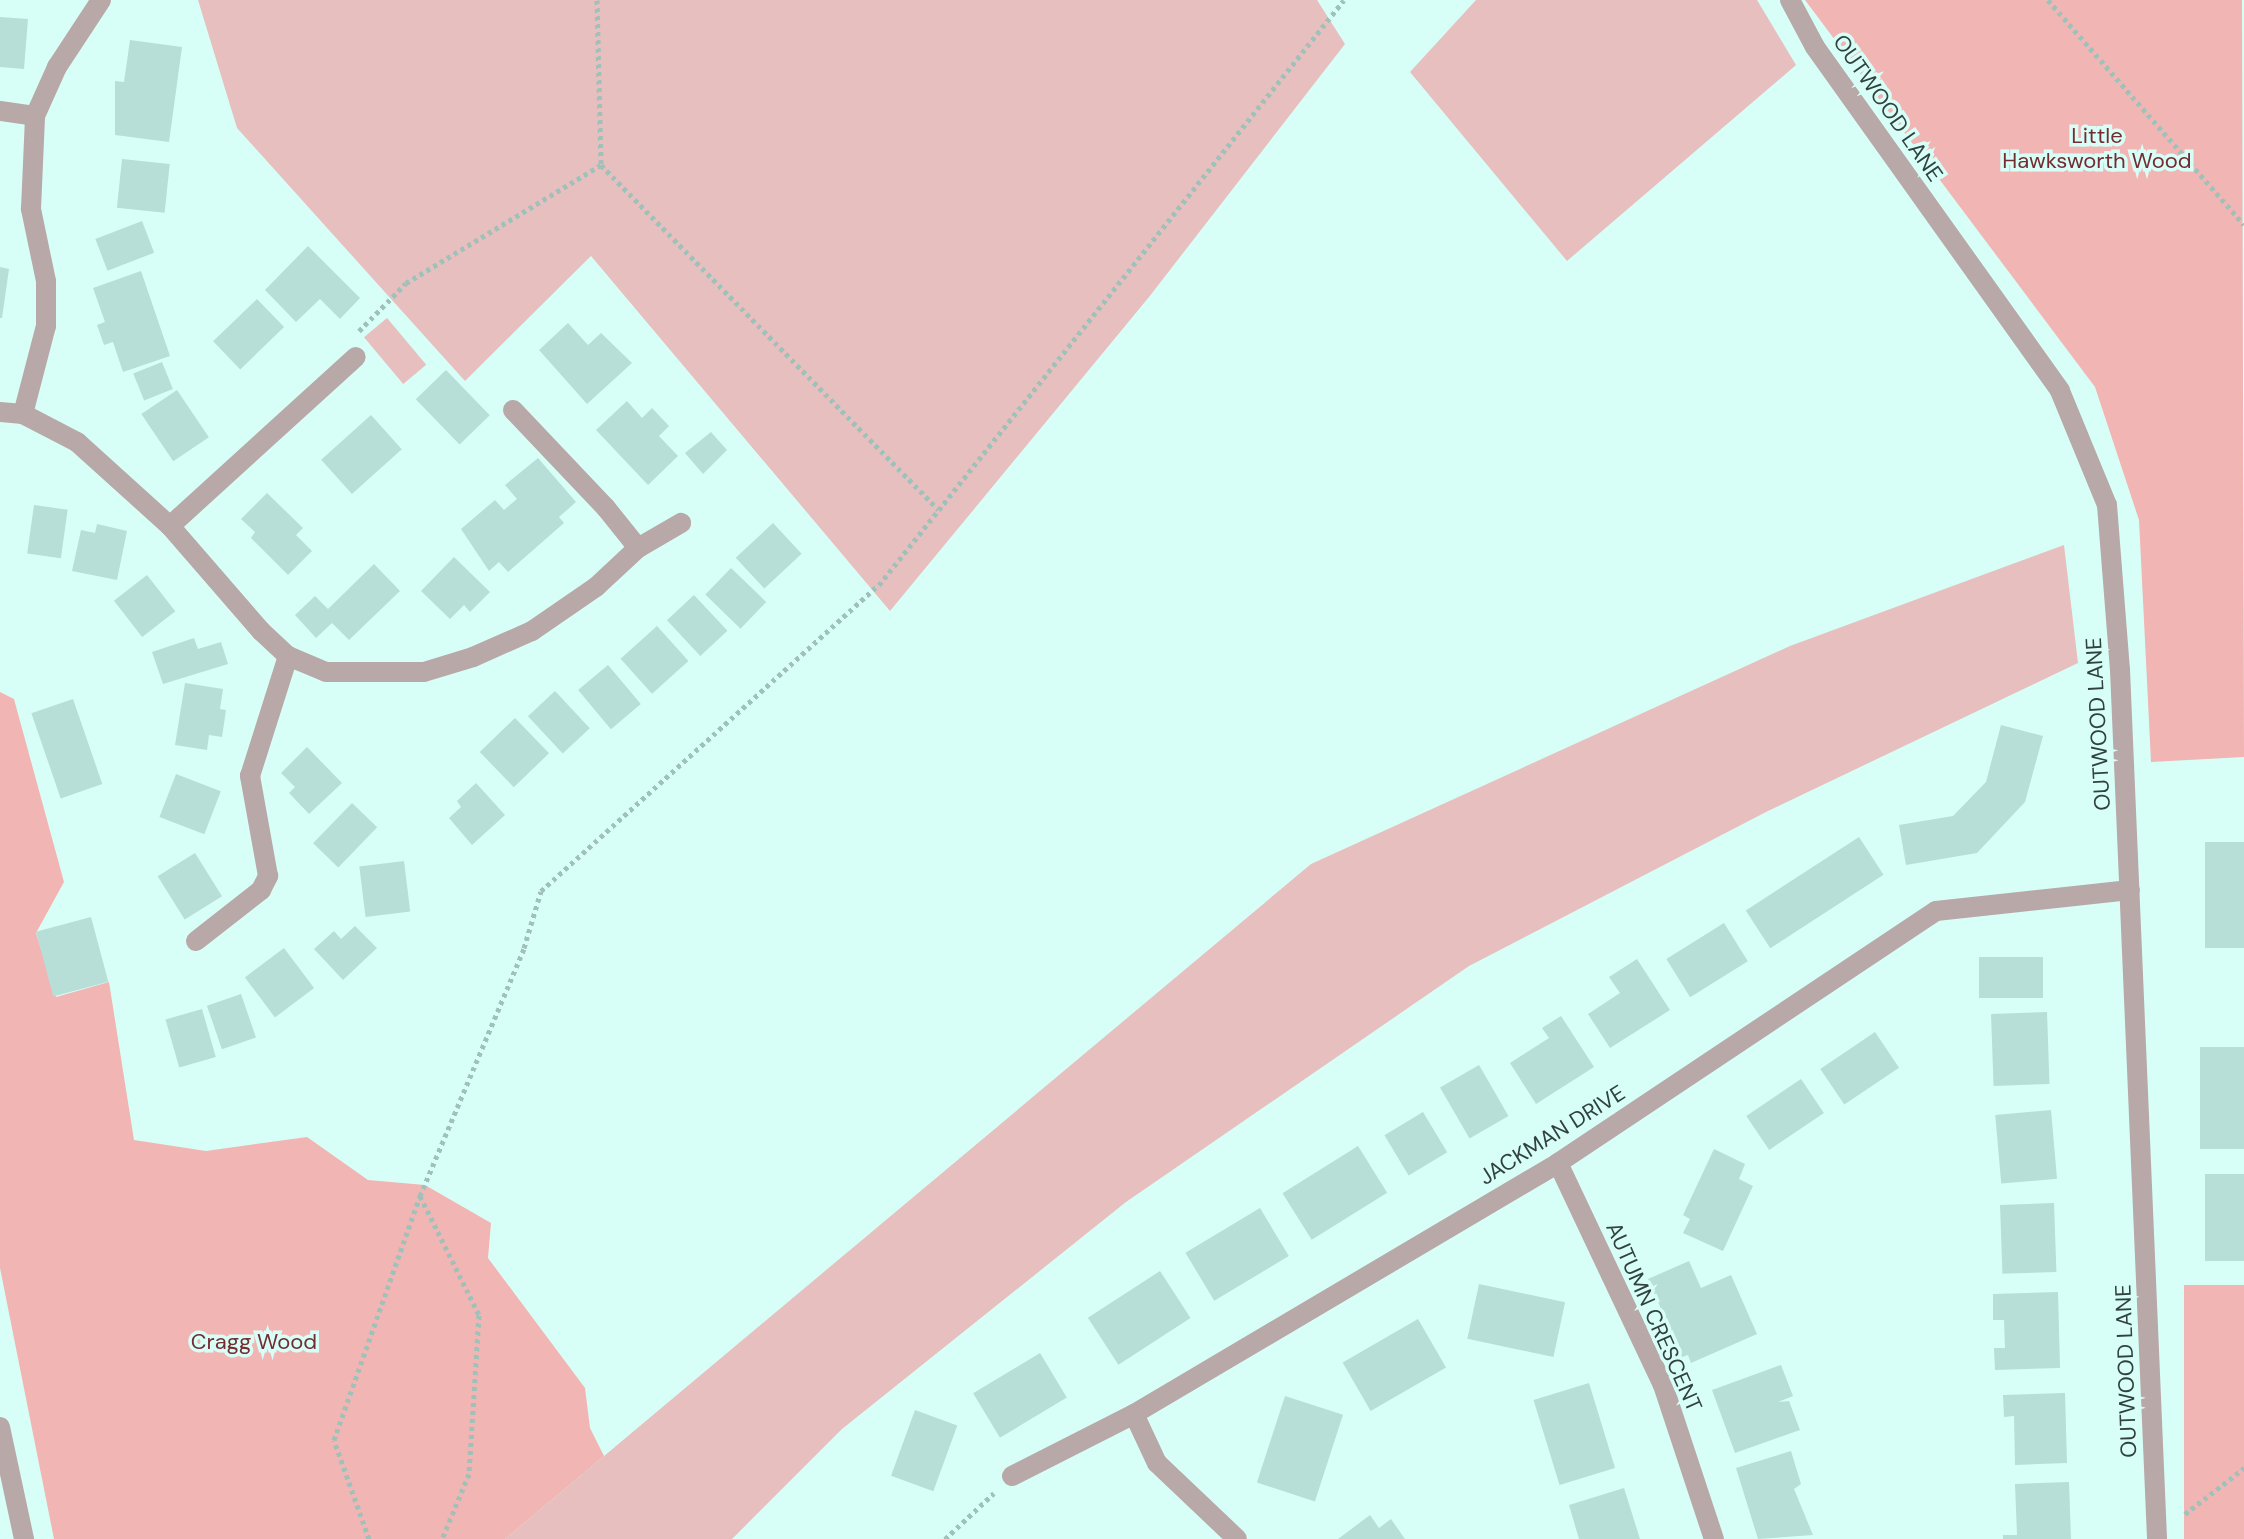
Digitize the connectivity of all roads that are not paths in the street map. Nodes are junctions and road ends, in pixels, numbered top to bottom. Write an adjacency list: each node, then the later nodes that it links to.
1 (101, 0): 4 (street)
2 (1790, 0): 13 (street, OUTWOOD LANE)
3 (0, 111): 4 (street)
4 (35, 116): 8 (street)
5 (356, 357): 10 (street)
6 (513, 410): 11 (street)
7 (0, 412): 8 (street)
8 (23, 414): 10 (street)
9 (681, 523): 11 (street)
10 (170, 526): 12 (street)
11 (638, 548): 12 (street)
12 (288, 656): 14 (street)
13 (2130, 890): 15 (street, JACKMAN DRIVE); 19 (street, OUTWOOD LANE)
14 (196, 941)
15 (1558, 1163): 16 (street, JACKMAN DRIVE); 22 (street, AUTUMN CRESCENT)
16 (1134, 1414): 18 (street, JACKMAN DRIVE); 21 (street)
17 (0, 1427): 20 (street)
18 (1012, 1476)
19 (2157, 1537)
20 (24, 1539)
21 (1237, 1539)
22 (1714, 1539)

